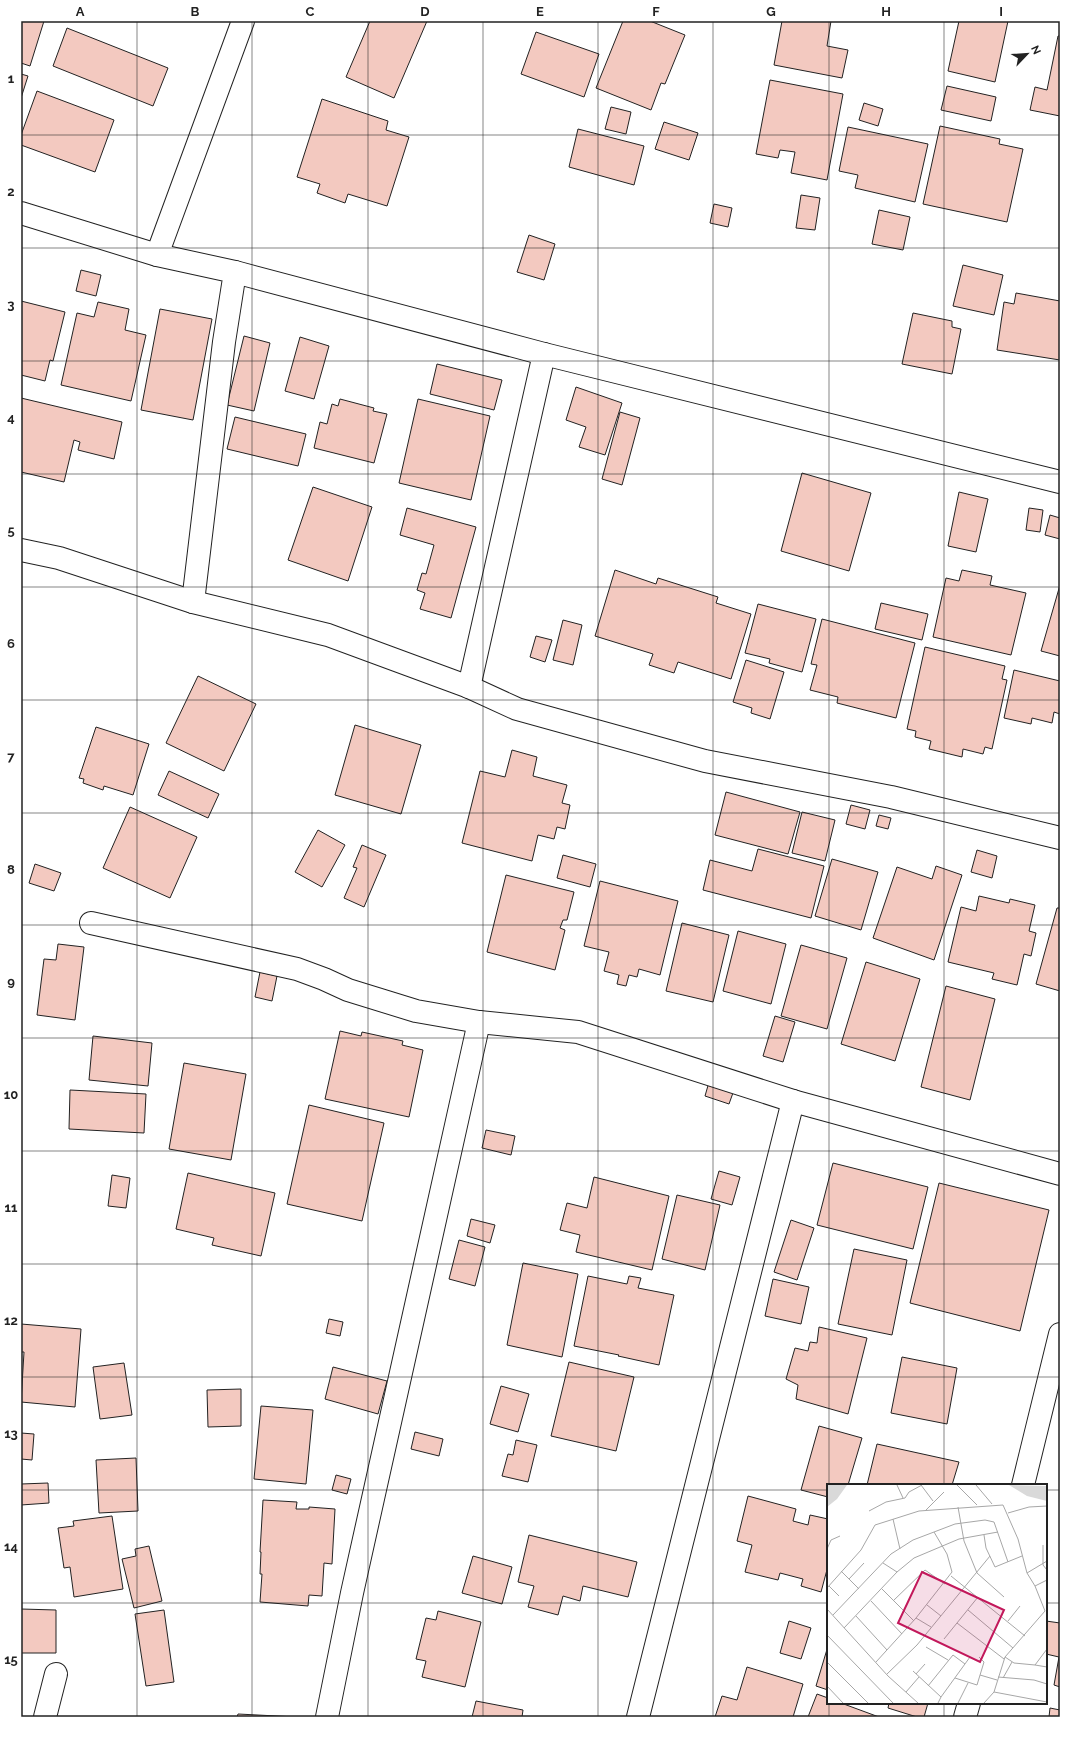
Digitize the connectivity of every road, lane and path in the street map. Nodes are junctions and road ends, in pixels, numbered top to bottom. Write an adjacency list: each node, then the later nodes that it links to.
1 (243, 21): 3 (street)
2 (21, 213): 3 (street)
3 (157, 255): 4 (street)
4 (235, 272): 5 (street); 8 (street)
5 (544, 354): 6 (street); 9 (street)
6 (1060, 482)
7 (21, 550): 8 (street)
8 (193, 602): 9 (street)
9 (469, 687): 10 (street)
10 (1060, 838)
11 (91, 923): 12 (street)
12 (479, 1022): 13 (street); 20 (street)
13 (793, 1101): 14 (street); 21 (street)
14 (1060, 1174)
15 (1060, 1334): 16 (street)
16 (1023, 1484)
17 (56, 1674): 19 (street)
18 (969, 1704): 22 (street)
19 (45, 1717)
20 (327, 1717)
21 (638, 1717)
22 (965, 1717)

